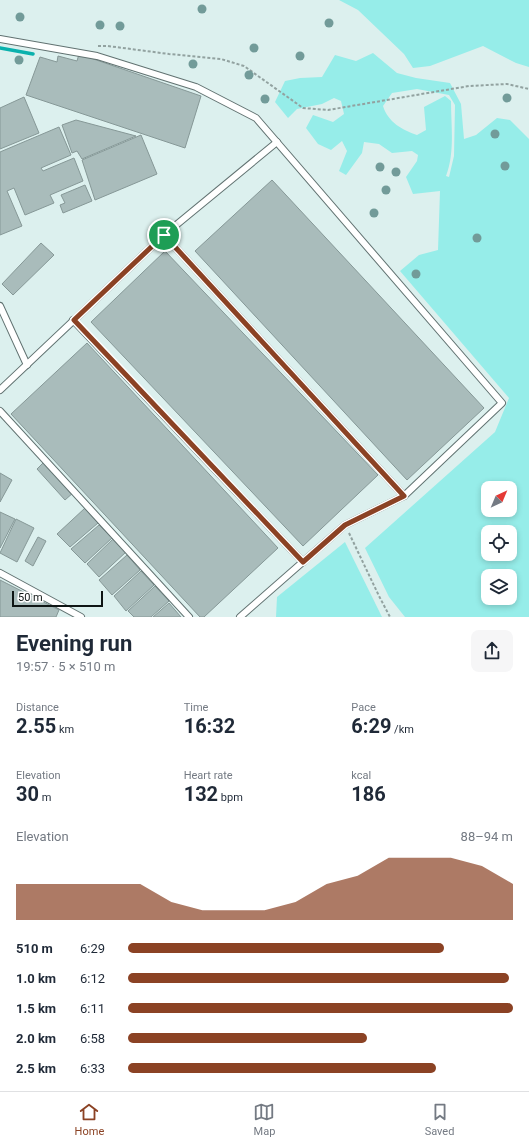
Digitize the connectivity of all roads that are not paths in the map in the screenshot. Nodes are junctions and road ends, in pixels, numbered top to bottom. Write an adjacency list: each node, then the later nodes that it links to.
1 (0, 39): 2 (lane)
2 (277, 142): 3 (lane); 9 (lane)
3 (164, 235): 5 (lane); 9 (lane)
4 (0, 306): 6 (lane)
5 (74, 320): 6 (lane); 10 (lane)
6 (27, 365): 7 (lane)
7 (0, 390)
8 (0, 411): 13 (lane)
9 (404, 496): 10 (lane)
10 (303, 562): 14 (lane)
11 (0, 573): 12 (lane)
12 (80, 617)
13 (189, 617)
14 (240, 617)

